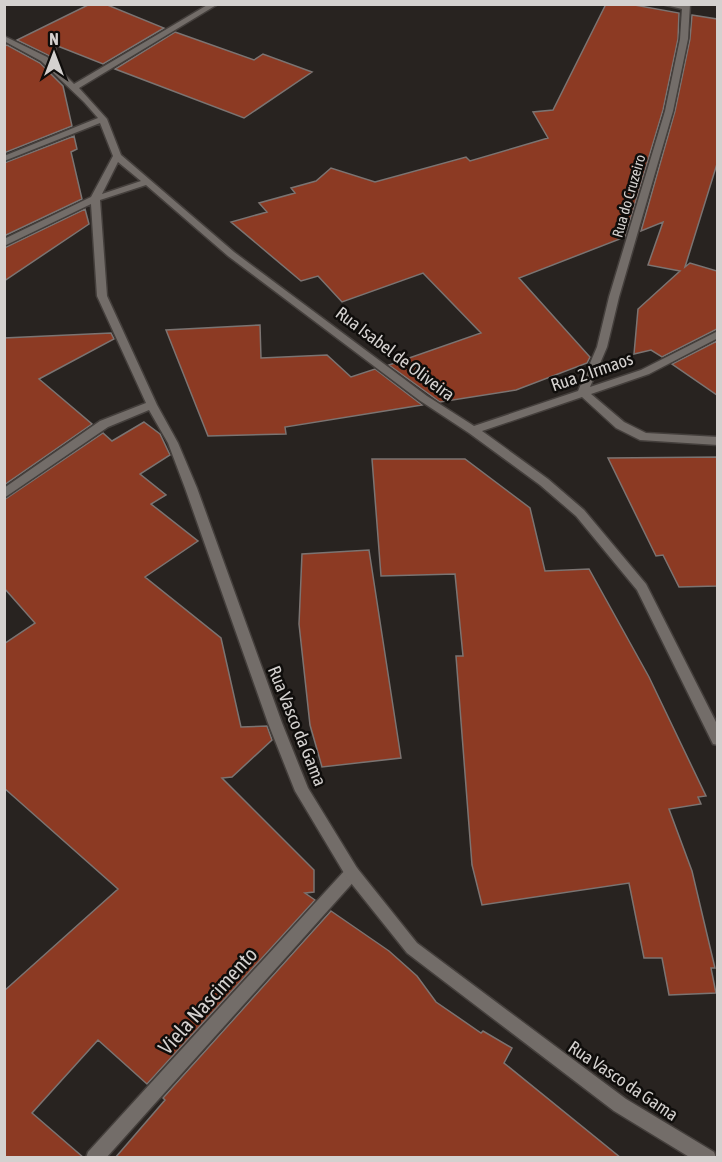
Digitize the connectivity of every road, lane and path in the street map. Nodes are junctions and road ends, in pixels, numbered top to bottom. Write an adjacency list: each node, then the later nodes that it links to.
1 (215, 4): 5 (street)
2 (665, 4): 3 (street)
3 (686, 6): 13 (street, Rua do Cruzeiro)
4 (4, 38): 5 (street, Rua Isabel de Oliveira)
5 (74, 87): 6 (street, Rua Isabel de Oliveira)
6 (103, 119): 7 (street, Rua Isabel de Oliveira); 8 (street)
7 (117, 156): 9 (street, Rua Isabel de Oliveira); 10 (street)
8 (4, 159)
9 (146, 182): 10 (street); 15 (street, Rua Isabel de Oliveira)
10 (95, 199): 11 (street); 14 (street, Rua Vasco da Gama)
11 (4, 243)
12 (717, 334): 13 (street, Rua 2 Irmaos)
13 (583, 392): 15 (street, Rua 2 Irmaos); 16 (street)
14 (152, 405): 17 (street); 19 (street, Rua Vasco da Gama)
15 (473, 430): 18 (street, Rua Isabel de Oliveira)
16 (717, 441)
17 (4, 494)
18 (717, 740)
19 (352, 873): 20 (street, Viela Nascimento); 21 (street, Rua Vasco da Gama)
20 (94, 1158)
21 (708, 1158)

